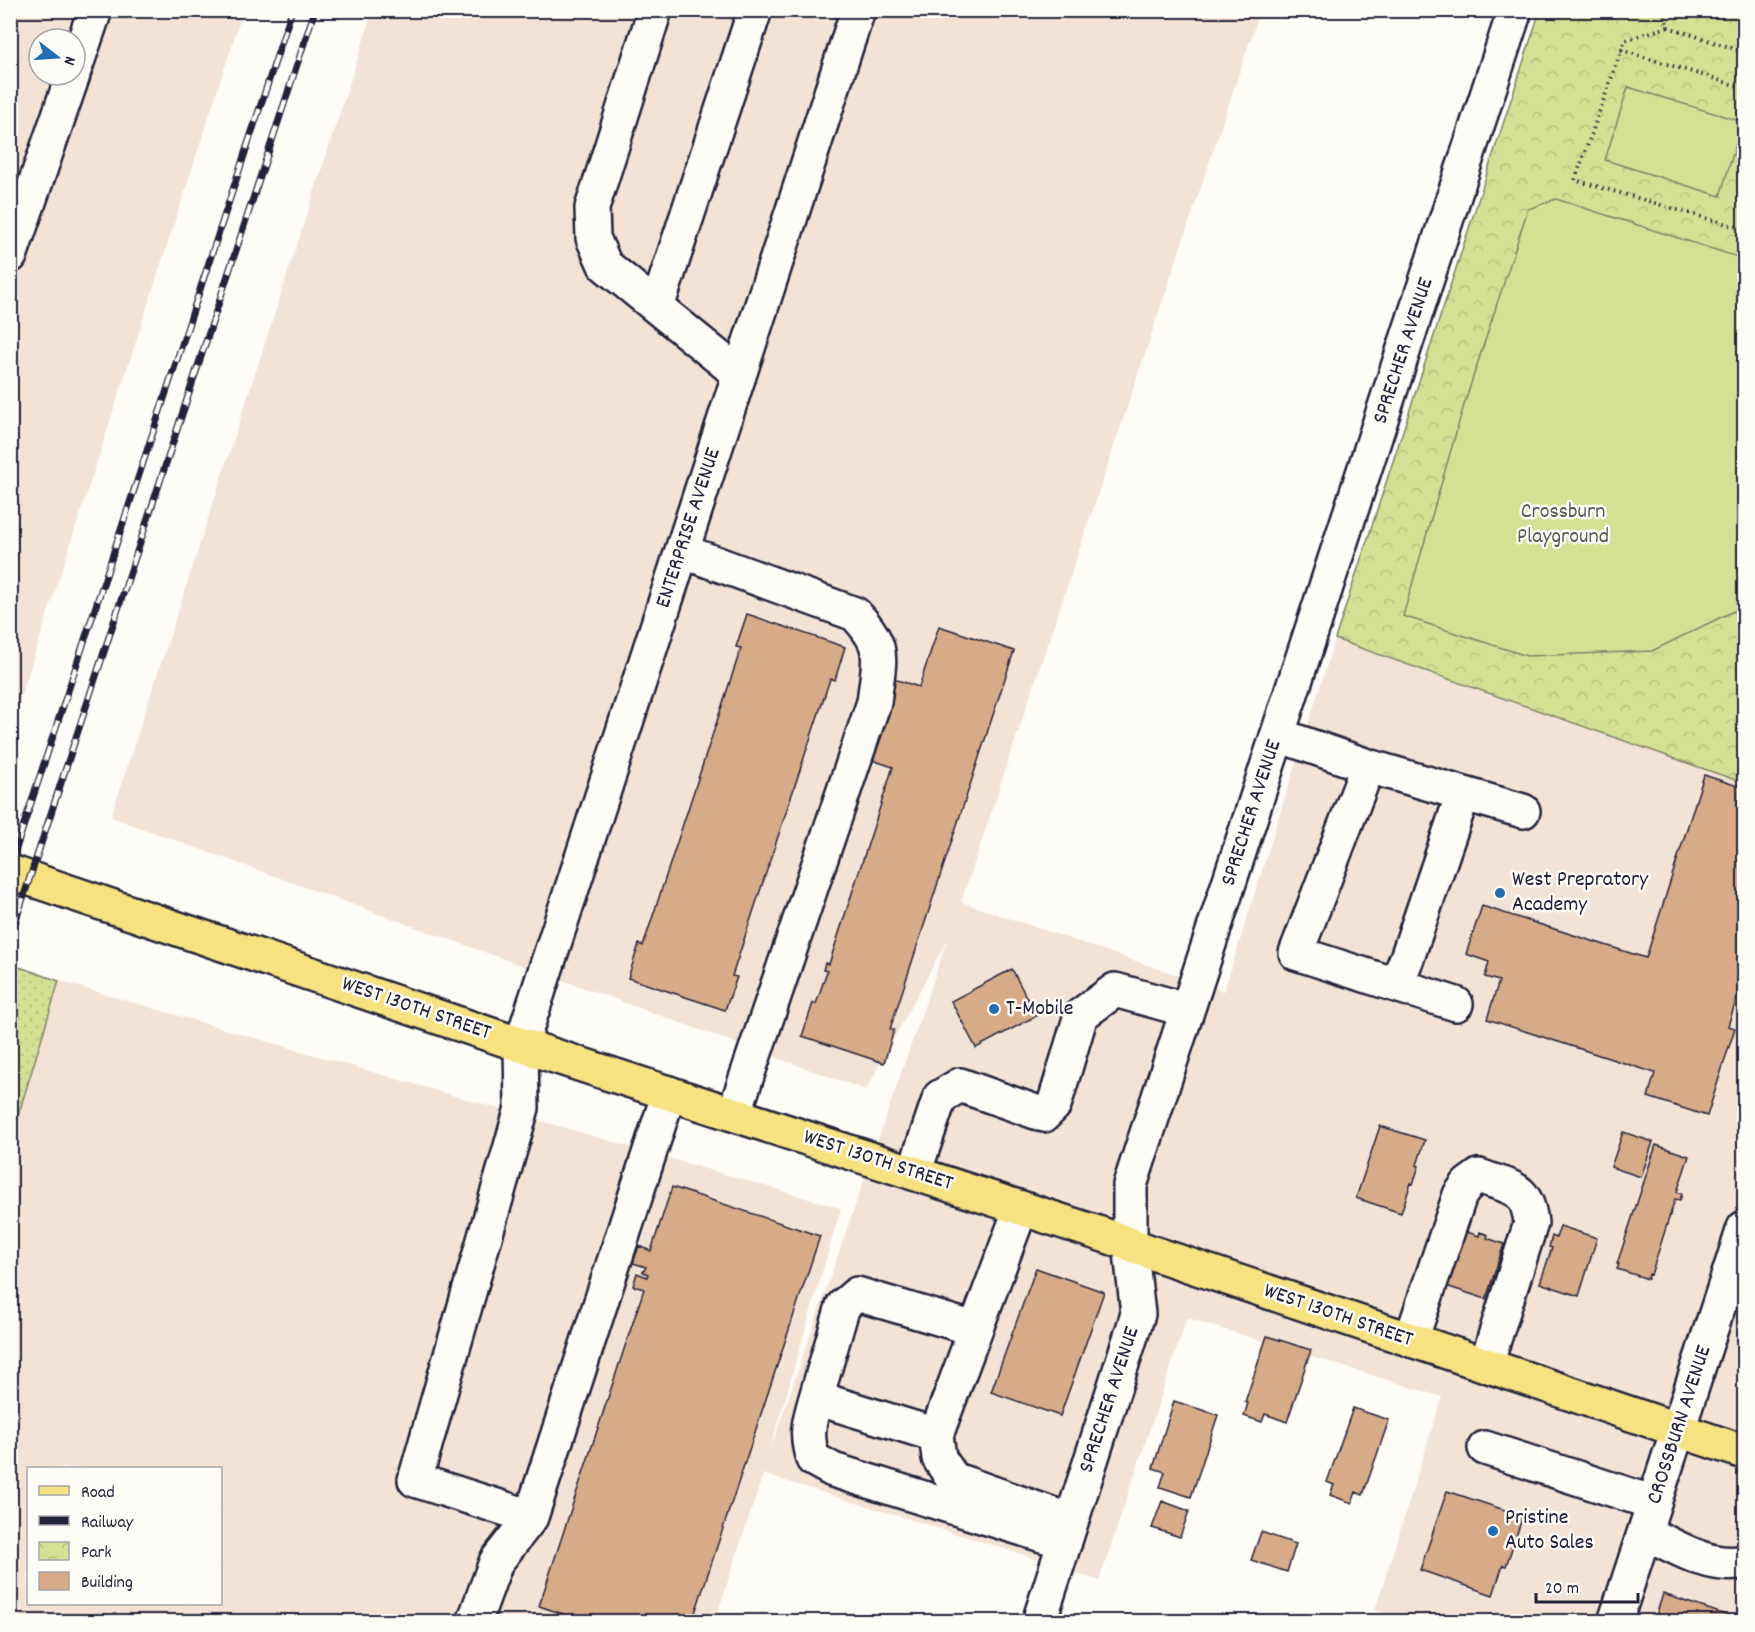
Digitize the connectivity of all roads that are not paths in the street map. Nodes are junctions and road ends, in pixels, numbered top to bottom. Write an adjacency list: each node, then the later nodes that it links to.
1 (95, 10): 6 (street)
2 (655, 10): 9 (street)
3 (755, 10): 9 (street)
4 (858, 10): 10 (street, ENTERPRISE AVENUE)
5 (1515, 10): 12 (street, SPRECHER AVENUE)
6 (87, 33)
7 (69, 87): 8 (street)
8 (10, 256)
9 (657, 307): 10 (street)
10 (739, 374): 11 (street, ENTERPRISE AVENUE)
11 (682, 551): 20 (street, ENTERPRISE AVENUE); 22 (street)
12 (1278, 735): 13 (street); 19 (street, SPRECHER AVENUE)
13 (1368, 766): 14 (street); 17 (street)
14 (1463, 794): 15 (street); 17 (street)
15 (1523, 812)
16 (10, 872): 20 (main road, WEST 130TH STREET)
17 (1396, 985): 18 (street)
18 (1456, 1004)
19 (1187, 1010): 23 (street); 26 (street, SPRECHER AVENUE)
20 (521, 1045): 21 (main road, WEST 130TH STREET); 35 (street, ENTERPRISE AVENUE)
21 (669, 1094): 22 (main road, WEST 130TH STREET); 35 (street)
22 (734, 1114): 23 (main road, WEST 130TH STREET)
23 (915, 1173): 24 (main road, WEST 130TH STREET)
24 (1021, 1208): 26 (main road, WEST 130TH STREET); 27 (street)
25 (1744, 1228): 31 (street, CROSSBURN AVENUE)
26 (1130, 1244): 28 (main road, WEST 130TH STREET); 37 (street, SPRECHER AVENUE)
27 (975, 1329): 30 (street); 32 (street)
28 (1412, 1340): 29 (main road, WEST 130TH STREET); 29 (street)
29 (1485, 1365): 31 (main road, WEST 130TH STREET)
30 (816, 1398): 32 (street); 37 (street)
31 (1679, 1431): 34 (main road, WEST 130TH STREET); 36 (street, CROSSBURN AVENUE)
32 (936, 1435): 37 (street)
33 (1485, 1448): 36 (street)
34 (1744, 1452)
35 (531, 1517): 39 (street)
36 (1649, 1518): 38 (street); 41 (street, CROSSBURN AVENUE)
37 (1068, 1531): 40 (street, SPRECHER AVENUE)
38 (1744, 1562)
39 (474, 1622)
40 (1039, 1622)
41 (1615, 1622)

